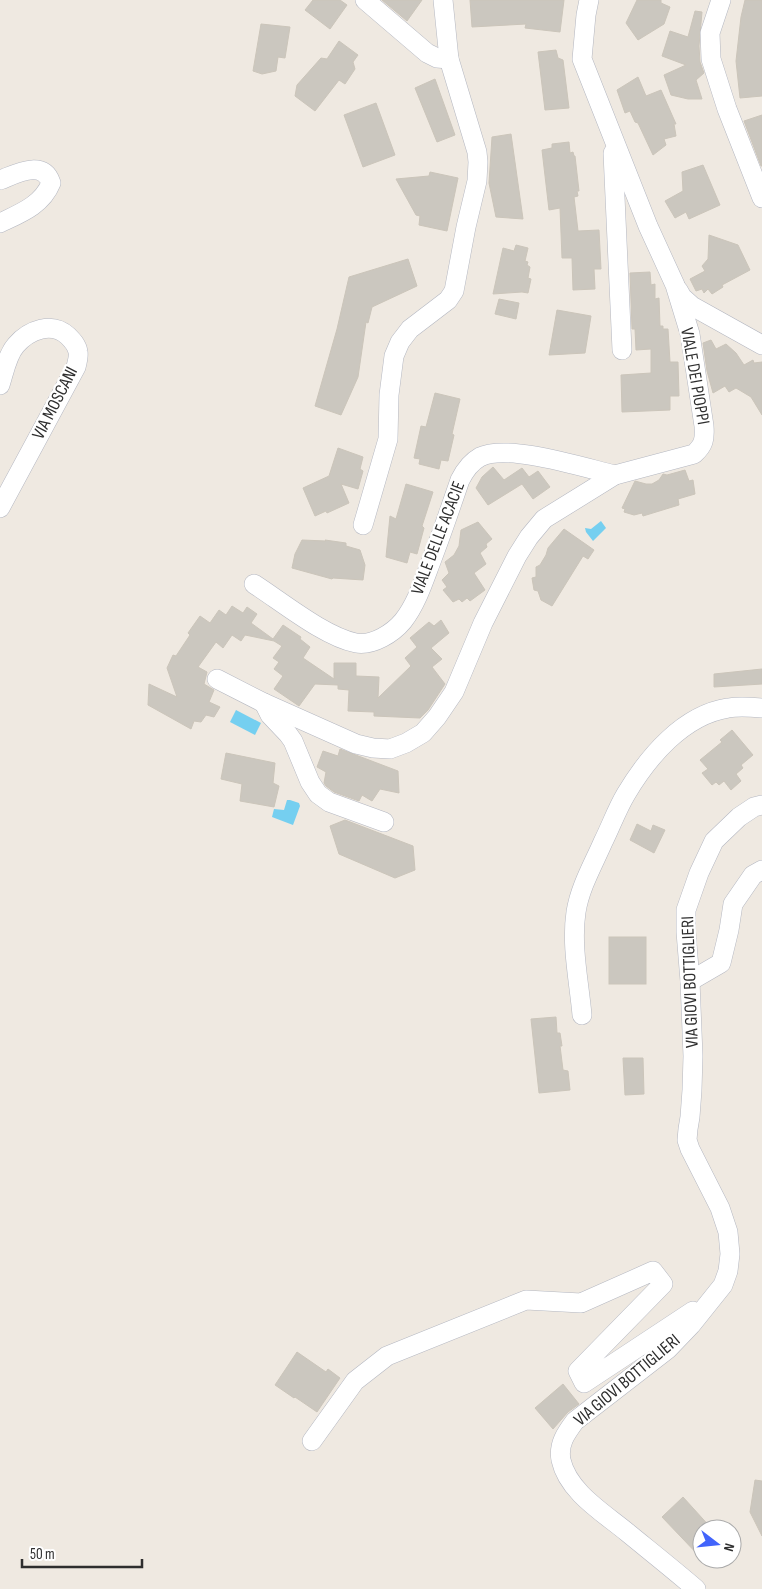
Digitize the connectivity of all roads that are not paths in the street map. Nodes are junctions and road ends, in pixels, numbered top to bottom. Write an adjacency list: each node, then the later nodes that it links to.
1 (365, 0): 5 (street)
2 (443, 0): 5 (street)
3 (589, 0): 6 (street, VIALE DEI PIOPPI)
4 (721, 0): 8 (street)
5 (449, 60): 16 (street)
6 (613, 139): 10 (street, VIALE DEI PIOPPI); 12 (street)
7 (0, 180): 9 (street)
8 (762, 198)
9 (0, 223)
10 (674, 285): 11 (street); 14 (street, VIALE DEI PIOPPI)
11 (762, 345)
12 (622, 350)
13 (0, 385): 15 (street, VIA MOSCANI)
14 (615, 475): 17 (street, VIALE DELLE ACACIE); 19 (street, VIALE DEI PIOPPI)
15 (0, 508)
16 (363, 525)
17 (254, 584)
18 (217, 679): 19 (street, VIALE DEI PIOPPI)
19 (264, 703): 22 (street, VIALE DEI PIOPPI)
20 (762, 708): 25 (street)
21 (762, 805): 24 (street, VIA GIOVI BOTTIGLIERI)
22 (384, 822)
23 (762, 870): 24 (street)
24 (690, 981): 26 (street, VIA GIOVI BOTTIGLIERI)
25 (582, 1015)
26 (713, 1298): 27 (street); 28 (street, VIA GIOVI BOTTIGLIERI)
27 (312, 1442)
28 (696, 1589)

